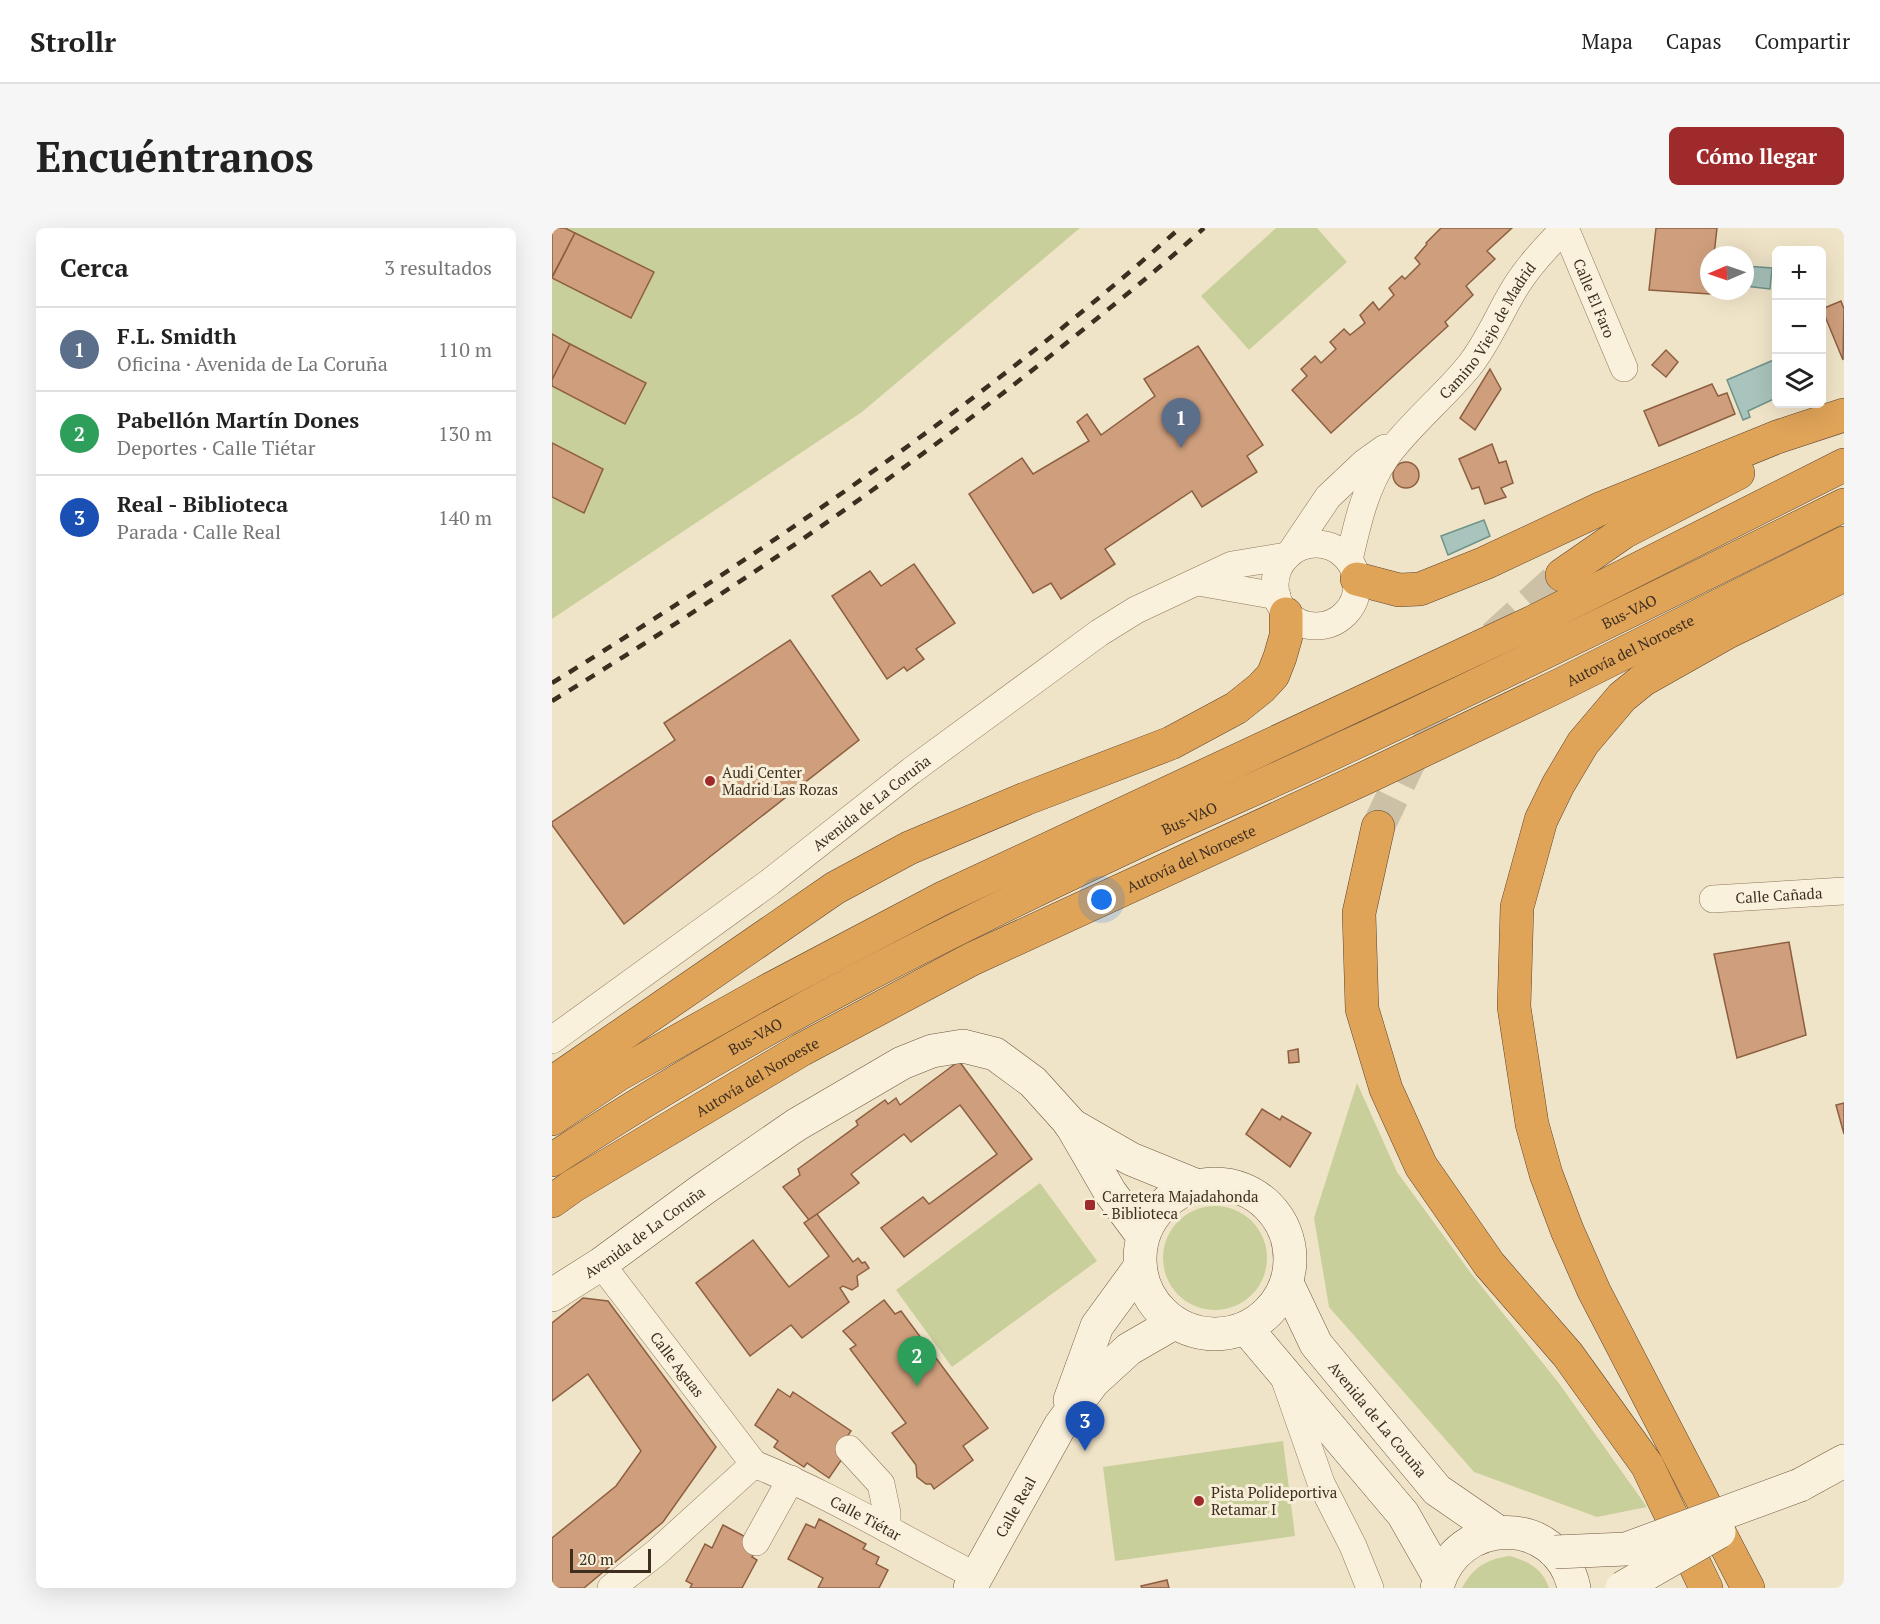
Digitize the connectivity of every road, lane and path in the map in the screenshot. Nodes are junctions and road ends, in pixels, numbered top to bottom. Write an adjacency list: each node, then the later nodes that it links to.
1 (1565, 228): 2 (street, Calle El Faro); 4 (street, Camino Viejo de Madrid)
2 (1624, 368)
3 (1844, 417): 9 (highway); 10 (highway)
4 (1407, 431): 8 (street, Camino Viejo de Madrid); 9 (street, Camino Viejo de Madrid)
5 (1844, 465): 19 (highway)
6 (1844, 506): 21 (highway, Bus-VAO)
7 (1844, 543): 23 (highway, Autovía del Noroeste)
8 (1289, 554): 9 (street); 12 (street, Avenida de La Coruña); 13 (street)
9 (1353, 570): 13 (street)
10 (1562, 575)
11 (1844, 575): 51 (highway)
12 (1198, 582): 13 (street); 17 (street, Avenida de La Coruña)
13 (1281, 605): 18 (highway)
14 (1378, 827): 36 (highway)
15 (1844, 891): 16 (street, Calle Cañada)
16 (1713, 899)
17 (552, 1040)
18 (552, 1083)
19 (552, 1119)
20 (1070, 1124): 22 (street, Avenida de La Coruña); 24 (street, Avenida de La Coruña); 25 (street, Avenida de La Coruña)
21 (552, 1160)
22 (1195, 1185): 24 (street); 27 (street)
23 (552, 1201)
24 (1142, 1235): 26 (street)
25 (601, 1264): 28 (street, Avenida de La Coruña); 35 (street, Calle Aguas)
26 (1140, 1267): 29 (street); 32 (street, Calle Real)
27 (1287, 1283): 30 (street); 40 (street, Avenida de La Coruña)
28 (552, 1295)
29 (1174, 1323): 30 (street); 32 (street, Calle Real)
30 (1246, 1328): 31 (street)
31 (1282, 1371): 44 (street); 46 (street)
32 (1060, 1426): 43 (street, Calle Real)
33 (849, 1449): 39 (street)
34 (1844, 1461): 38 (street)
35 (754, 1464): 37 (street, Calle Tiétar); 45 (street)
36 (1647, 1464): 49 (highway); 50 (highway)
37 (791, 1479): 39 (street, Calle Tiétar); 41 (street)
38 (1800, 1485): 42 (street, bridge); 48 (street, bridge)
39 (887, 1529): 43 (street, Calle Tiétar)
40 (1498, 1532): 42 (street); 44 (street)
41 (756, 1542)
42 (1555, 1552): 47 (street)
43 (973, 1582)
44 (1438, 1583)
45 (611, 1588)
46 (1370, 1588)
47 (1574, 1588)
48 (1622, 1588)
49 (1706, 1588)
50 (1721, 1588)
51 (1748, 1588)

